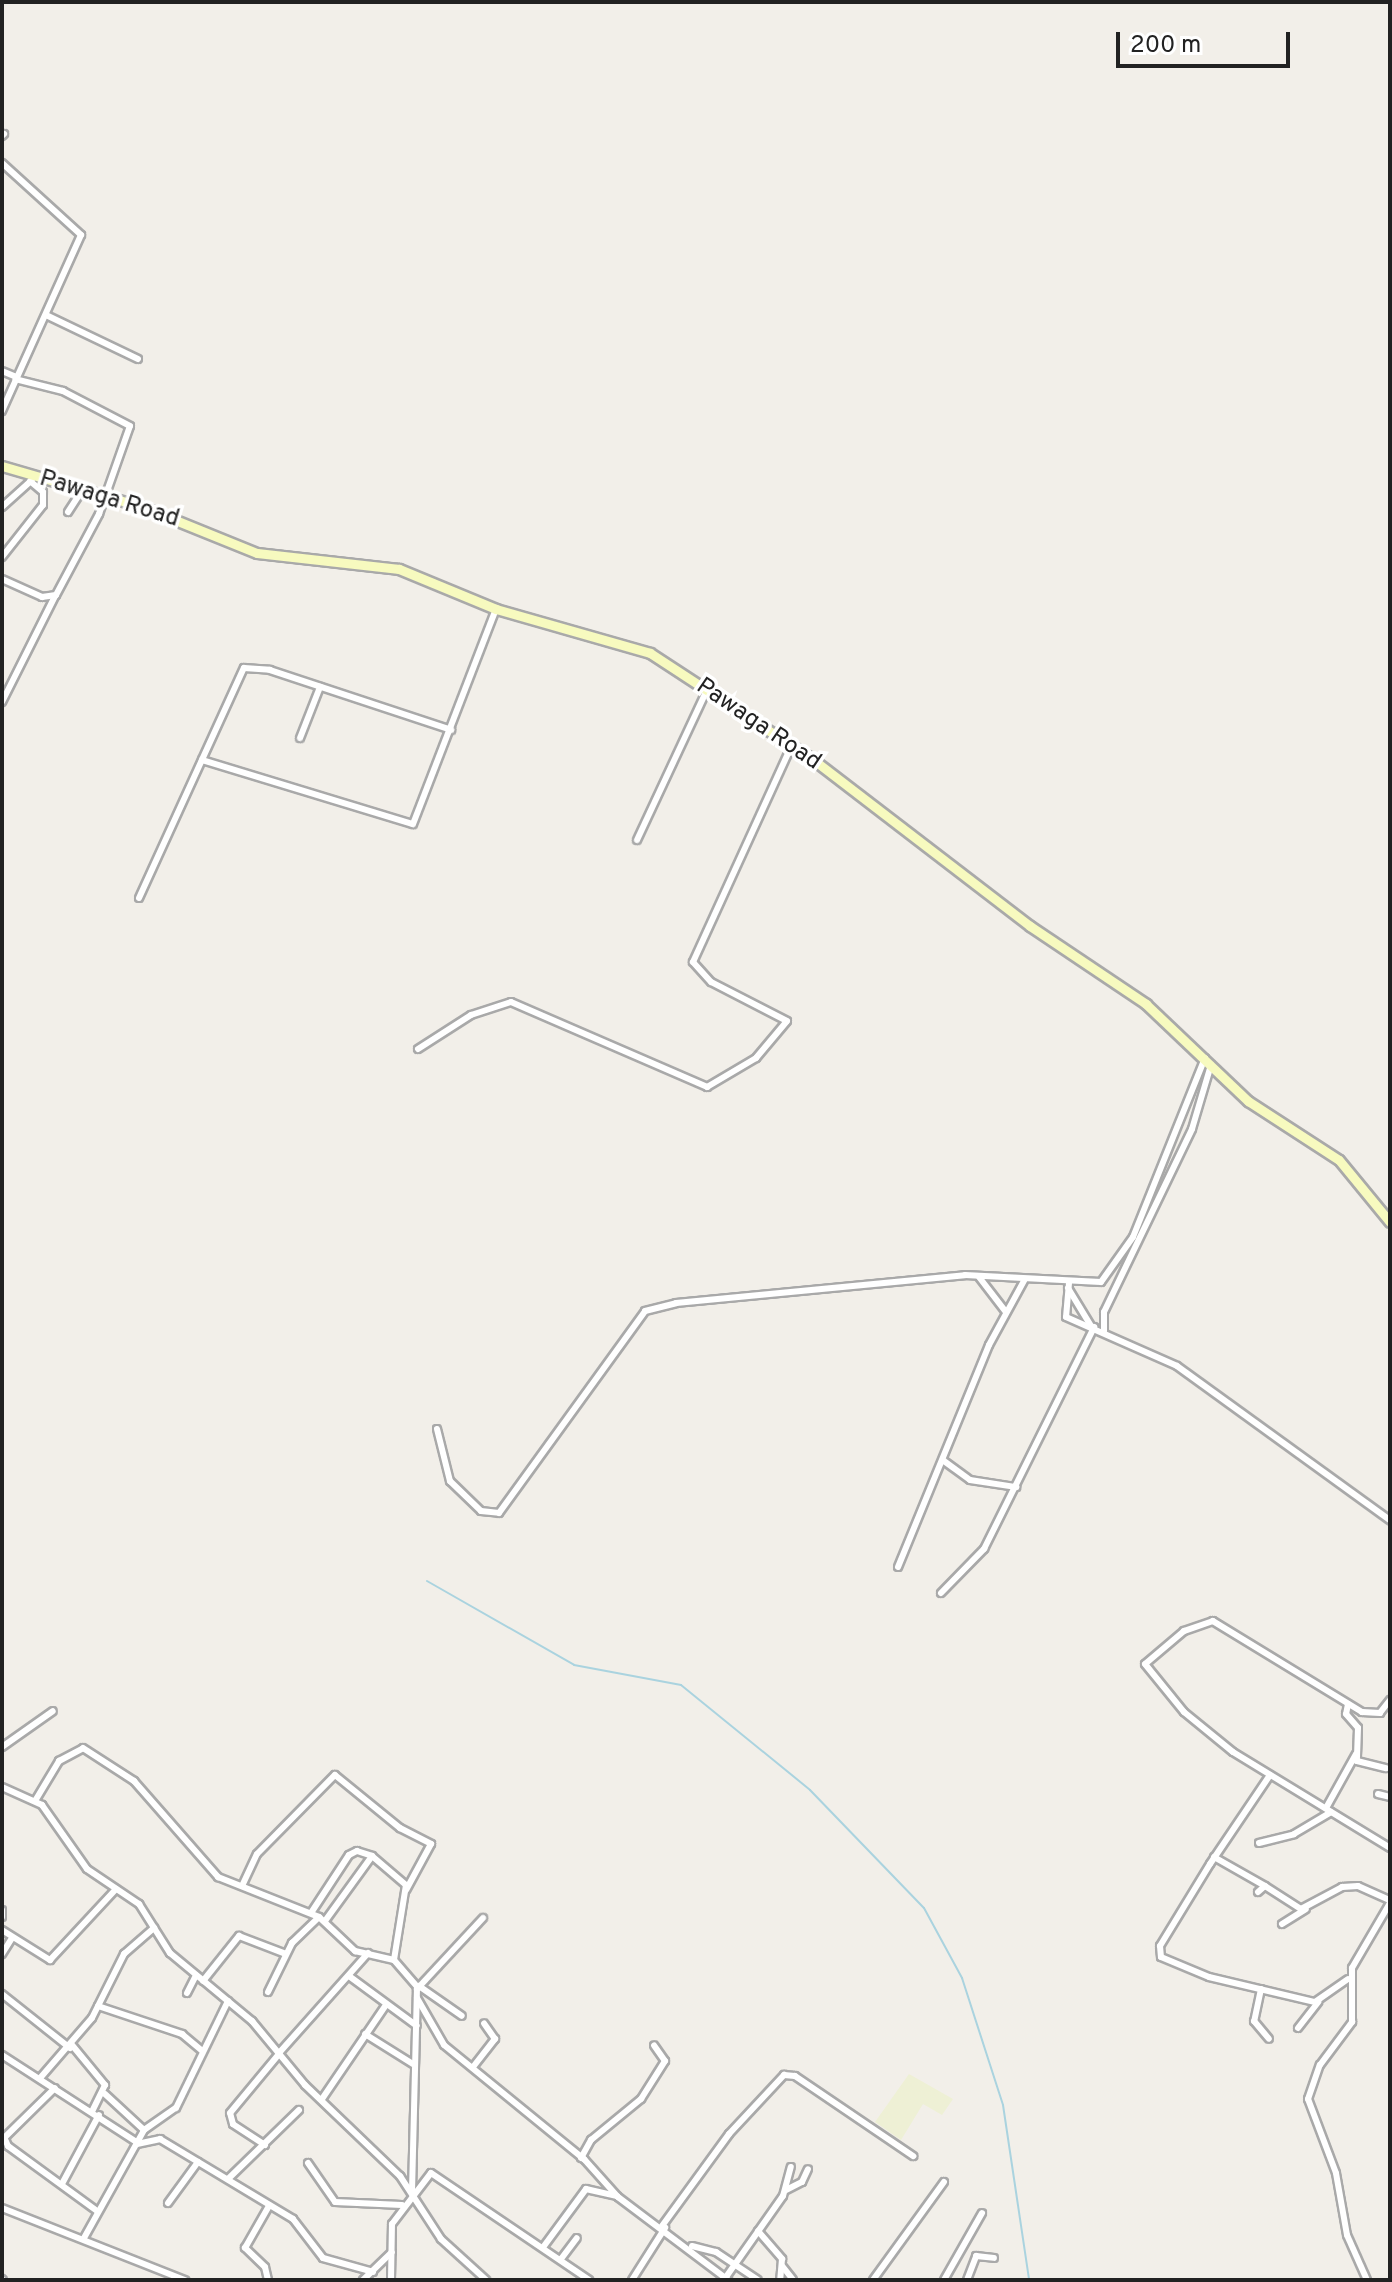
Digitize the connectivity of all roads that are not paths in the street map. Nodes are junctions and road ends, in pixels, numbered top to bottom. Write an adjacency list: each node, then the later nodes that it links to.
1 (2, 163): 2 (street)
2 (46, 315): 3 (street); 5 (street)
3 (138, 359)
4 (2, 371): 5 (street)
5 (16, 378): 6 (street); 10 (street)
6 (2, 411)
7 (2, 466): 8 (main road, Pawaga Road)
8 (33, 479): 9 (main road, Pawaga Road); 11 (street); 13 (street)
9 (81, 492): 10 (main road, Pawaga Road); 12 (street)
10 (103, 499): 15 (street); 16 (main road, Pawaga Road)
11 (2, 507)
12 (68, 512)
13 (2, 557)
14 (2, 579): 15 (street)
15 (55, 596): 19 (street)
16 (496, 609): 18 (main road, Pawaga Road); 20 (street)
17 (320, 687): 20 (street); 21 (street); 23 (street)
18 (707, 690): 22 (main road, Pawaga Road); 24 (street)
19 (2, 702)
20 (451, 730): 23 (street)
21 (300, 738)
22 (792, 745): 26 (street); 27 (main road, Pawaga Road)
23 (202, 760): 25 (street)
24 (637, 840)
25 (139, 898)
26 (418, 1049)
27 (1208, 1062): 28 (main road, Pawaga Road); 31 (street); 34 (street)
28 (1390, 1222)
29 (977, 1275): 30 (street); 32 (street); 35 (street)
30 (1025, 1279): 31 (street); 32 (street)
31 (1068, 1286): 33 (street); 33 (street)
32 (1006, 1312): 36 (street)
33 (1092, 1327): 34 (street); 37 (street)
34 (1104, 1331): 38 (street)
35 (437, 1429)
36 (944, 1461): 37 (street); 39 (street)
37 (1016, 1487): 40 (street)
38 (1390, 1520)
39 (898, 1567)
40 (941, 1593)
41 (1390, 1700): 42 (street)
42 (1348, 1704): 45 (street); 47 (street)
43 (53, 1711): 44 (street)
44 (2, 1747)
45 (1356, 1754): 46 (street); 52 (street)
46 (1386, 1768)
47 (1270, 1775): 52 (street); 56 (street)
48 (2, 1787): 51 (street)
49 (1378, 1794): 50 (street)
50 (1390, 1797)
51 (35, 1801): 57 (street); 59 (street)
52 (1328, 1810): 53 (street); 54 (street)
53 (1259, 1843)
54 (1390, 1848)
55 (372, 1856): 60 (street); 66 (street); 69 (street)
56 (1214, 1857): 58 (street); 83 (street)
57 (242, 1886): 60 (street); 66 (street)
58 (1265, 1886): 61 (street); 63 (street)
59 (116, 1889): 71 (street); 73 (street)
60 (406, 1890): 77 (street)
61 (1258, 1892)
62 (1390, 1902): 63 (street); 65 (street)
63 (1306, 1909): 70 (street)
64 (2, 1910): 67 (street)
65 (1388, 1912): 80 (street)
66 (311, 1913): 69 (street)
67 (2, 1917)
68 (483, 1918): 82 (street)
69 (322, 1919): 74 (street); 76 (street)
70 (1282, 1924)
71 (154, 1928): 78 (street); 91 (street)
72 (2, 1930): 73 (street)
73 (12, 1938): 75 (street)
74 (368, 1953): 77 (street); 79 (street)
75 (2, 1954)
76 (286, 1954): 81 (street); 84 (street)
77 (394, 1960): 82 (street)
78 (196, 1975): 81 (street); 85 (street)
79 (349, 1976): 90 (street); 101 (street)
80 (1348, 1979): 89 (street); 159 (street)
81 (203, 1981): 88 (street)
82 (418, 1987): 87 (street); 92 (street)
83 (1261, 1989): 89 (street); 97 (street)
84 (268, 1992)
85 (187, 1993)
86 (2, 1994): 99 (street)
87 (417, 1998): 94 (street); 104 (street)
88 (228, 2001): 100 (street); 101 (street)
89 (1318, 2002): 95 (street)
90 (386, 2005): 94 (street); 96 (street)
91 (98, 2006): 99 (street); 100 (street)
92 (462, 2016)
93 (484, 2023): 104 (street)
94 (417, 2026): 103 (street)
95 (1298, 2028)
96 (365, 2034): 103 (street); 108 (street)
97 (1269, 2039)
98 (654, 2045): 116 (street)
99 (71, 2047): 105 (street); 107 (street)
100 (201, 2050): 111 (street)
101 (279, 2054): 108 (street); 114 (street)
102 (2, 2055): 105 (street)
103 (413, 2064): 125 (street)
104 (473, 2067): 116 (street)
105 (41, 2077): 106 (street)
106 (55, 2088): 110 (street); 112 (street)
107 (105, 2094): 110 (street); 111 (street)
108 (322, 2099): 125 (street)
109 (299, 2110): 114 (street)
110 (96, 2113): 113 (street); 122 (street)
111 (144, 2130): 113 (street)
112 (3, 2138): 122 (street)
113 (137, 2143): 117 (street); 131 (street)
114 (265, 2145): 121 (street)
115 (913, 2156): 133 (street)
116 (581, 2158): 126 (street)
117 (198, 2162): 121 (street); 127 (street)
118 (308, 2163): 128 (street)
119 (791, 2167): 124 (street)
120 (808, 2169): 124 (street)
121 (228, 2179): 129 (street)
122 (63, 2182): 131 (street)
123 (944, 2182): 156 (street)
124 (786, 2190): 134 (street)
125 (412, 2192): 128 (street); 138 (street); 150 (street)
126 (618, 2197): 133 (street); 138 (street)
127 (168, 2203)
128 (402, 2205): 139 (street)
129 (269, 2206): 144 (street); 147 (street)
130 (2, 2208): 135 (street)
131 (97, 2211): 135 (street)
132 (982, 2213): 157 (street)
133 (664, 2227): 137 (street); 152 (street)
134 (758, 2231): 142 (street); 143 (street)
135 (84, 2238): 146 (street)
136 (577, 2238): 141 (street)
137 (689, 2245): 142 (street); 145 (street)
138 (544, 2246): 141 (street)
139 (392, 2252): 144 (street); 149 (street)
140 (994, 2258): 158 (street)
141 (561, 2259): 151 (street)
142 (738, 2264): 145 (street); 153 (street)
143 (783, 2266): 154 (street); 155 (street)
144 (373, 2272): 148 (street)
145 (727, 2279)
146 (185, 2280)
147 (268, 2280)
148 (363, 2280)
149 (391, 2280)
150 (486, 2280)
151 (589, 2280)
152 (632, 2280)
153 (758, 2280)
154 (780, 2280)
155 (793, 2280)
156 (873, 2280)
157 (944, 2280)
158 (967, 2280)
159 (1367, 2280)

